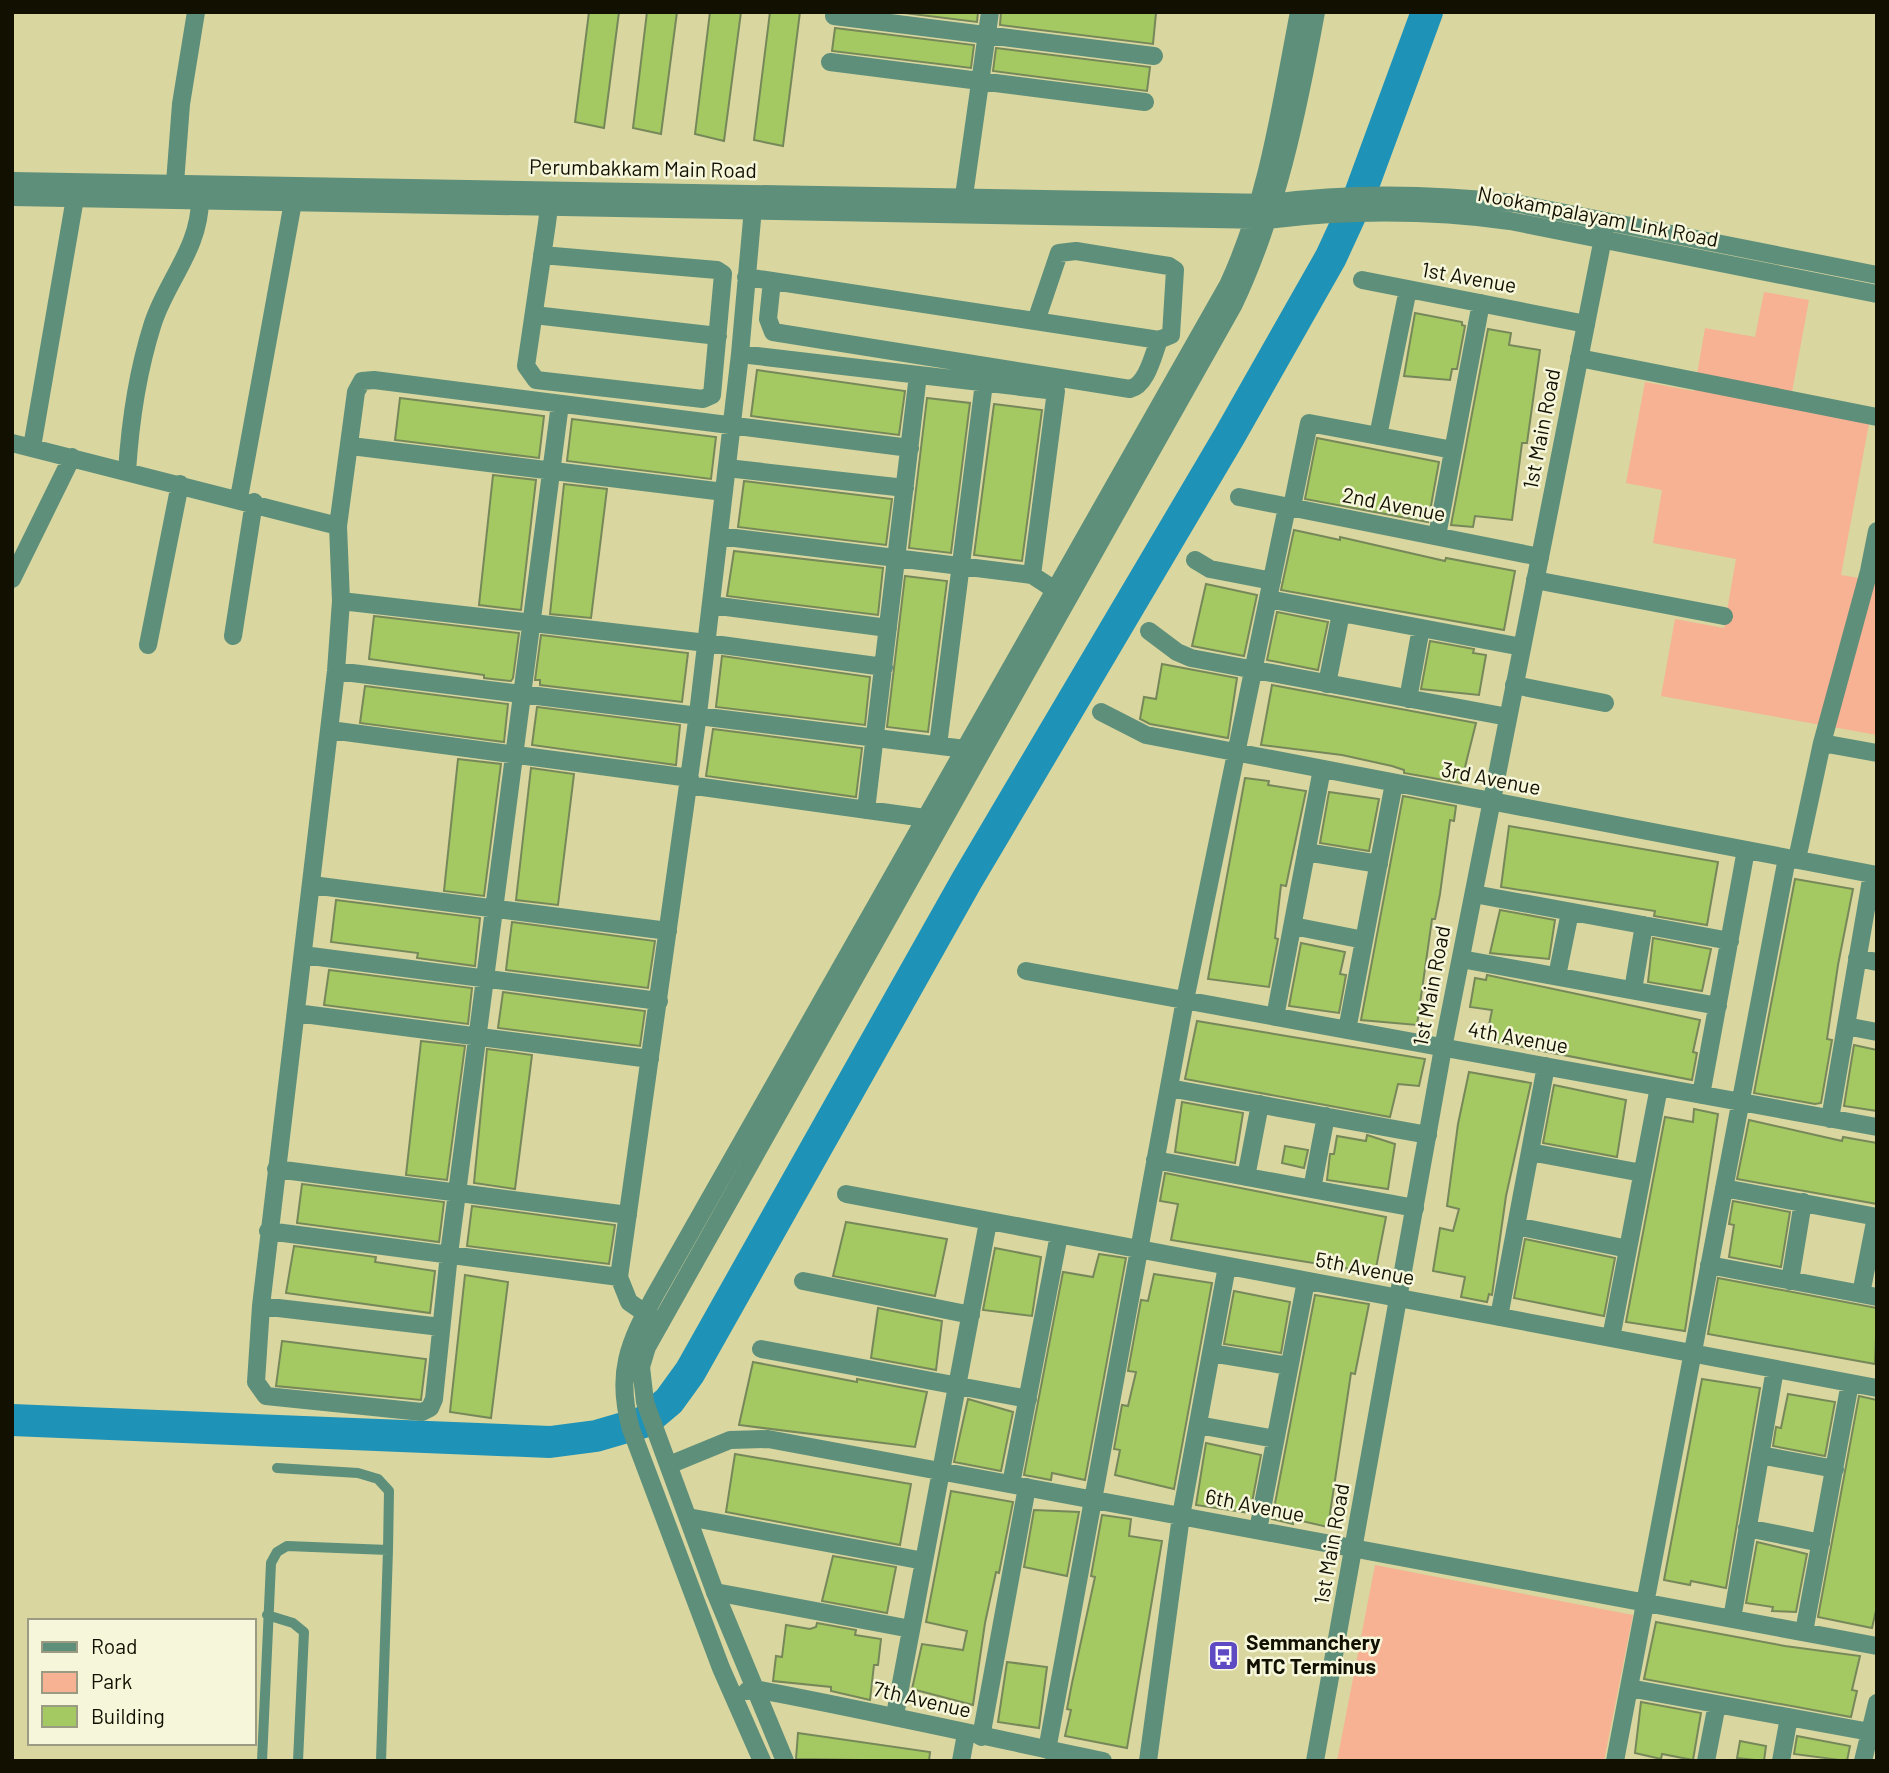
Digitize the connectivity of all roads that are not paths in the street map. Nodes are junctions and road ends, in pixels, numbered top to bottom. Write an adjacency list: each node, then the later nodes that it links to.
1 (196, 12): 12 (street)
2 (989, 12): 6 (street)
3 (1299, 12): 21 (street)
4 (1317, 12): 21 (street)
5 (834, 16): 6 (street)
6 (986, 37): 7 (street); 9 (street)
7 (1154, 56)
8 (830, 62): 9 (street)
9 (980, 81): 10 (street); 14 (street)
10 (1145, 102)
11 (12, 181): 12 (street, Perumbakkam Main Road)
12 (174, 191): 13 (street, Perumbakkam Main Road); 16 (street, Perumbakkam Main Road); 17 (street, Perumbakkam Main Road)
13 (754, 193): 14 (street, Perumbakkam Main Road); 22 (street)
14 (965, 196): 21 (street, Perumbakkam Main Road); 23 (street)
15 (12, 197): 16 (street, Perumbakkam Main Road)
16 (75, 198): 49 (street)
17 (200, 199): 18 (street, Perumbakkam Main Road); 55 (street)
18 (293, 202): 20 (street, Perumbakkam Main Road); 60 (street)
19 (1412, 205): 21 (street, Nookampalayam Link Road); 24 (street, Nookampalayam Link Road); 25 (street, Nookampalayam Link Road)
20 (549, 207): 22 (street, Perumbakkam Main Road); 26 (street)
21 (1263, 211): 23 (street, Perumbakkam Main Road); 74 (street); 187 (street)
22 (753, 212): 23 (street, Perumbakkam Main Road); 28 (street)
23 (961, 215)
24 (1606, 221): 25 (street, 1st Main Road); 27 (street, Nookampalayam Link Road)
25 (1602, 240): 32 (street, Nookampalayam Link Road); 36 (street, 1st Main Road)
26 (542, 255): 34 (street); 37 (street)
27 (1877, 275)
28 (746, 277): 30 (street); 39 (street)
29 (1362, 280): 31 (street)
30 (772, 281): 35 (street); 38 (street)
31 (1408, 289): 33 (street, 1st Avenue); 46 (street, 1st Avenue)
32 (1877, 294)
33 (1481, 303): 36 (street, 1st Avenue); 51 (street)
34 (534, 315): 37 (street); 37 (street)
35 (1036, 321): 38 (street); 38 (street)
36 (1586, 324): 40 (street, 1st Main Road)
37 (718, 335)
38 (1159, 340)
39 (740, 354): 41 (street); 45 (street)
40 (1579, 358): 44 (street); 66 (street, 1st Main Road)
41 (918, 375): 42 (street); 50 (street)
42 (984, 383): 69 (street); 70 (street)
43 (560, 404): 45 (street); 48 (street); 54 (street)
44 (1877, 417)
45 (732, 426): 50 (street); 53 (street)
46 (1378, 436): 51 (street); 61 (street)
47 (12, 443): 49 (street)
48 (351, 446): 54 (street); 62 (street)
49 (32, 447): 52 (street)
50 (910, 448): 57 (street)
51 (1453, 450): 65 (street)
52 (72, 457): 55 (street); 71 (street)
53 (727, 468): 57 (street); 58 (street)
54 (551, 470): 58 (street); 80 (street)
55 (127, 472): 56 (street)
56 (180, 484): 60 (street); 86 (street)
57 (905, 488): 67 (street)
58 (724, 492): 64 (street)
59 (1238, 497): 61 (street, 2nd Avenue)
60 (246, 500): 62 (street); 84 (street)
61 (1290, 507): 65 (street, 2nd Avenue); 73 (street)
62 (338, 526): 76 (street)
63 (1877, 531): 101 (street)
64 (719, 536): 67 (street); 77 (street)
65 (1437, 536): 66 (street, 2nd Avenue)
66 (1539, 557): 72 (street, 1st Main Road)
67 (897, 558): 69 (street); 81 (street)
68 (1195, 560): 73 (street)
69 (962, 566): 70 (street); 102 (street)
70 (1032, 575): 74 (street)
71 (12, 579)
72 (1535, 580): 79 (street); 87 (street, 1st Main Road)
73 (1272, 581): 75 (street)
74 (1055, 590): 103 (street)
75 (1268, 599): 78 (street); 89 (street)
76 (341, 601): 80 (street); 90 (street)
77 (711, 605): 81 (street); 85 (street)
78 (1341, 613): 82 (street); 91 (street)
79 (1724, 616)
80 (531, 623): 85 (street); 93 (street)
81 (888, 628): 88 (street)
82 (1421, 628): 87 (street); 94 (street)
83 (1149, 631): 89 (street)
84 (233, 636)
85 (707, 643): 88 (street); 97 (street)
86 (148, 645)
87 (1522, 647): 92 (street, 1st Main Road)
88 (884, 667): 100 (street)
89 (1253, 670): 91 (street); 104 (street)
90 (336, 671): 93 (street); 99 (street)
91 (1327, 684): 94 (street)
92 (1514, 685): 95 (street); 98 (street, 1st Main Road)
93 (522, 692): 97 (street); 106 (street)
94 (1408, 699): 98 (street)
95 (1605, 703)
96 (1101, 712): 104 (street, 3rd Avenue)
97 (698, 714): 100 (street); 108 (street)
98 (1508, 717): 110 (street, 1st Main Road)
99 (330, 730): 106 (street); 118 (street)
100 (875, 737): 102 (street); 111 (street)
101 (1822, 743): 105 (street); 115 (street)
102 (938, 745): 103 (street)
103 (965, 749): 112 (street)
104 (1235, 752): 107 (street, 3rd Avenue); 135 (street)
105 (1877, 753)
106 (514, 754): 108 (street); 120 (street)
107 (1322, 769): 109 (street, 3rd Avenue); 114 (street)
108 (689, 781): 111 (street); 124 (street)
109 (1394, 783): 110 (street, 3rd Avenue); 116 (street)
110 (1492, 802): 113 (street, 3rd Avenue); 119 (street, 1st Main Road)
111 (866, 810): 112 (street)
112 (925, 818): 187 (street)
113 (1746, 850): 115 (street, 3rd Avenue); 126 (street)
114 (1306, 852): 116 (street); 123 (street)
115 (1792, 859): 117 (street, 3rd Avenue); 150 (street)
116 (1379, 863): 125 (street)
117 (1874, 875): 128 (street)
118 (312, 885): 120 (street); 127 (street)
119 (1474, 894): 121 (street); 129 (street, 1st Main Road)
120 (494, 909): 124 (street); 133 (street)
121 (1570, 912): 122 (street); 132 (street)
122 (1644, 925): 126 (street); 134 (street)
123 (1293, 926): 125 (street); 139 (street)
124 (668, 931): 136 (street)
125 (1364, 940): 141 (street)
126 (1730, 941): 137 (street)
127 (303, 954): 133 (street); 138 (street)
128 (1857, 958): 130 (street); 140 (street)
129 (1461, 959): 132 (street); 144 (street, 1st Main Road)
130 (1877, 962)
131 (1026, 971): 135 (street, 4th Avenue)
132 (1558, 976): 134 (street)
133 (485, 979): 136 (street); 143 (street)
134 (1633, 990): 137 (street)
135 (1185, 1000): 139 (street, 4th Avenue); 148 (street)
136 (659, 1001): 145 (street)
137 (1717, 1006): 149 (street)
138 (296, 1013): 143 (street); 158 (street)
139 (1276, 1017): 141 (street, 4th Avenue)
140 (1846, 1026): 142 (street); 153 (street)
141 (1348, 1030): 144 (street, 4th Avenue)
142 (1877, 1032)
143 (477, 1037): 145 (street); 163 (street)
144 (1443, 1048): 146 (street, 4th Avenue); 155 (street, 1st Main Road)
145 (650, 1059): 167 (street)
146 (1546, 1066): 147 (street, 4th Avenue); 156 (street)
147 (1659, 1087): 149 (street, 4th Avenue); 159 (street)
148 (1169, 1088): 151 (street); 157 (street)
149 (1701, 1095): 150 (street, 4th Avenue)
150 (1741, 1102): 153 (street, 4th Avenue); 161 (street)
151 (1260, 1104): 152 (street); 160 (street)
152 (1326, 1116): 155 (street); 162 (street)
153 (1830, 1119): 154 (street, 4th Avenue)
154 (1877, 1127)
155 (1428, 1135): 166 (street, 1st Main Road)
156 (1530, 1152): 159 (street); 170 (street)
157 (1155, 1160): 160 (street); 174 (street)
158 (276, 1169): 163 (street); 171 (street)
159 (1642, 1173): 173 (street)
160 (1246, 1177): 162 (street)
161 (1724, 1188): 165 (street); 176 (street)
162 (1312, 1189): 166 (street)
163 (457, 1193): 167 (street); 175 (street)
164 (846, 1194): 169 (street, 5th Avenue)
165 (1803, 1202): 168 (street); 181 (street)
166 (1415, 1208): 183 (street, 1st Main Road)
167 (628, 1214): 178 (street)
168 (1876, 1217): 182 (street)
169 (988, 1222): 172 (street, 5th Avenue); 185 (street)
170 (1516, 1226): 173 (street); 186 (street)
171 (268, 1231): 175 (street); 184 (street)
172 (1059, 1235): 174 (street, 5th Avenue); 198 (street)
173 (1628, 1249): 189 (street)
174 (1138, 1250): 177 (street, 5th Avenue); 207 (street)
175 (449, 1254): 178 (street); 188 (street)
176 (1709, 1265): 181 (street); 192 (street)
177 (1227, 1266): 180 (street, 5th Avenue); 191 (street)
178 (619, 1277): 187 (street)
179 (803, 1281): 185 (street)
180 (1306, 1281): 183 (street, 5th Avenue); 193 (street)
181 (1790, 1281): 182 (street)
182 (1869, 1296)
183 (1399, 1298): 186 (street, 5th Avenue); 213 (street, 1st Main Road)
184 (261, 1306): 188 (street); 188 (street)
185 (971, 1315): 196 (street)
186 (1499, 1317): 189 (street, 5th Avenue)
187 (651, 1318): 202 (street); 225 (street)
188 (441, 1327)
189 (1611, 1338): 192 (street, 5th Avenue)
190 (761, 1349): 196 (street)
191 (1211, 1353): 193 (street); 199 (street)
192 (1691, 1353): 194 (street, 5th Avenue); 217 (street)
193 (1289, 1366): 200 (street)
194 (1775, 1369): 195 (street, 5th Avenue); 201 (street)
195 (1850, 1383): 197 (street, 5th Avenue); 204 (street)
196 (957, 1386): 198 (street); 205 (street)
197 (1877, 1388)
198 (1028, 1399): 206 (street)
199 (1198, 1425): 200 (street); 208 (street)
200 (1276, 1439): 211 (street)
201 (1760, 1455): 204 (street); 210 (street)
202 (669, 1465): 205 (street, 6th Avenue); 209 (street)
203 (277, 1468): 214 (lane)
204 (1835, 1469): 212 (street)
205 (941, 1471): 206 (street, 6th Avenue); 215 (street)
206 (1019, 1485): 207 (street, 6th Avenue); 231 (street)
207 (1092, 1499): 208 (street, 6th Avenue); 232 (street)
208 (1181, 1516): 211 (street, 6th Avenue); 241 (street)
209 (688, 1517): 215 (street); 216 (street)
210 (1747, 1528): 212 (street); 219 (street)
211 (1258, 1530): 213 (street, 6th Avenue)
212 (1821, 1543): 221 (street)
213 (1355, 1548): 217 (street, 6th Avenue); 242 (street, 1st Main Road)
214 (388, 1550): 218 (lane); 236 (lane)
215 (924, 1561): 220 (street)
216 (715, 1592): 220 (street); 224 (street)
217 (1646, 1603): 219 (street, 6th Avenue); 223 (street)
218 (268, 1615): 234 (lane); 235 (lane)
219 (1732, 1619): 221 (street, 6th Avenue)
220 (911, 1629): 228 (street)
221 (1804, 1632): 222 (street, 6th Avenue)
222 (1877, 1646)
223 (1629, 1688): 227 (street); 233 (street)
224 (755, 1689): 225 (street, 7th Avenue); 228 (street, 7th Avenue); 238 (street)
225 (732, 1696): 237 (street)
226 (1877, 1703): 230 (street)
227 (1717, 1704): 229 (street); 243 (street)
228 (895, 1715): 231 (street, 7th Avenue)
229 (1789, 1717): 230 (street); 244 (street)
230 (1870, 1732): 245 (street)
231 (973, 1735): 232 (street, 7th Avenue); 239 (street)
232 (1052, 1754): 240 (street, 7th Avenue)
233 (1618, 1760)
234 (262, 1761)
235 (298, 1761)
236 (380, 1761)
237 (762, 1761)
238 (785, 1761)
239 (961, 1761)
240 (1103, 1761)
241 (1148, 1761)
242 (1315, 1761)
243 (1706, 1761)
244 (1781, 1761)
245 (1863, 1761)

